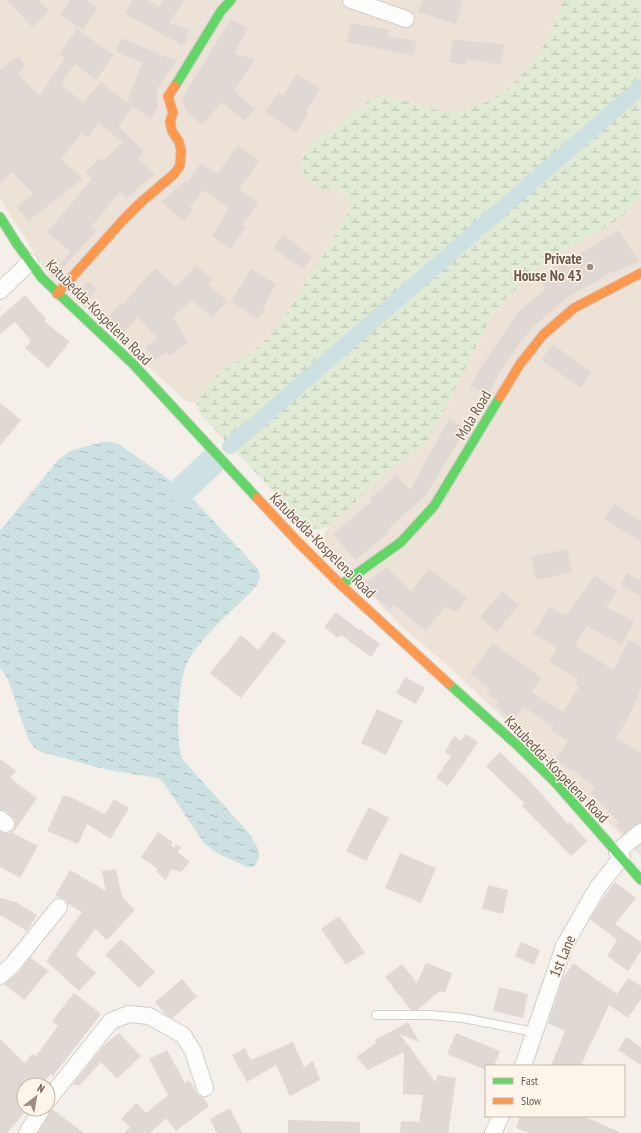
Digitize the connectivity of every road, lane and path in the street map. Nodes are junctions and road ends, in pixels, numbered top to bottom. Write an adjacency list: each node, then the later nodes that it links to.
1 (231, 0): 8 (main road)
2 (351, 0): 3 (street)
3 (406, 19)
4 (0, 217): 5 (main road, Katubedda-Kospelena Road)
5 (30, 262): 7 (street); 8 (main road, Katubedda-Kospelena Road)
6 (641, 274): 9 (main road, Mola Road)
7 (0, 291)
8 (57, 294): 9 (main road, Katubedda-Kospelena Road)
9 (341, 586): 11 (main road, Katubedda-Kospelena Road)
10 (641, 832): 11 (street, 1st Lane)
11 (620, 855): 12 (main road, Katubedda-Kospelena Road); 16 (street, 1st Lane)
12 (641, 880)
13 (60, 907): 14 (street)
14 (0, 976)
15 (376, 1015): 16 (lane)
16 (534, 1032): 17 (street, 1st Lane)
17 (523, 1065)
18 (205, 1088): 19 (street)
19 (56, 1090)
20 (37, 1117): 22 (street)
21 (501, 1117): 23 (street)
22 (27, 1133)
23 (493, 1133)

